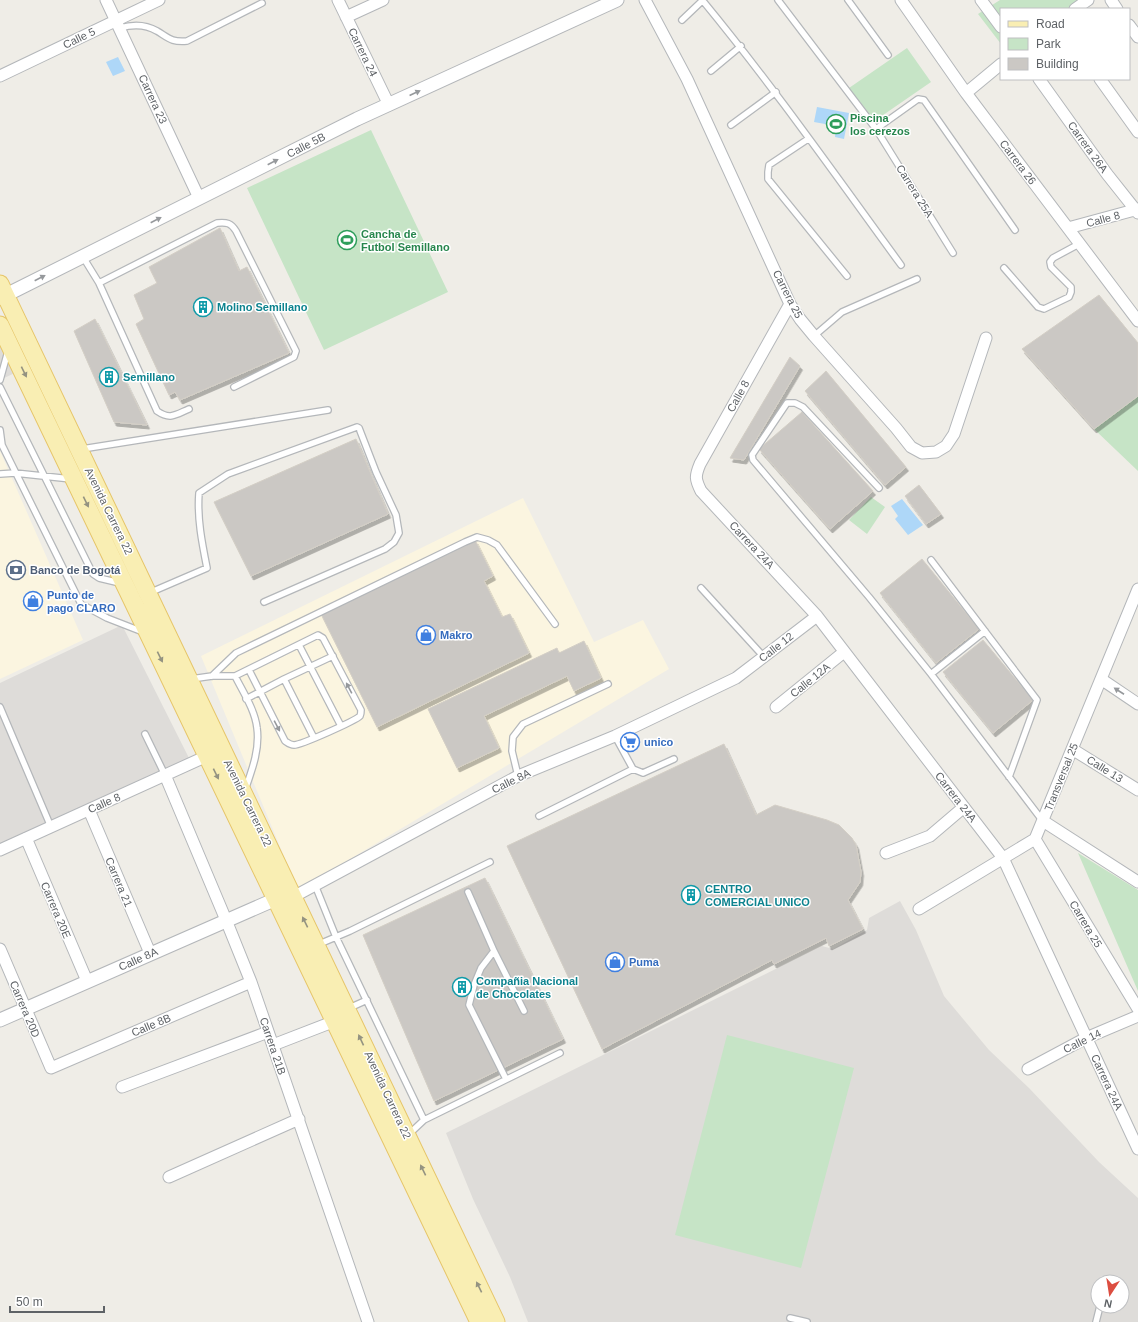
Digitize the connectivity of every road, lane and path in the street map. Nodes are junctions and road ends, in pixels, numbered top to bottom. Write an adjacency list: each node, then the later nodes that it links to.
1 (106, 0): 19 (street, Carrera 23)
2 (159, 0): 19 (street, Calle 5)
3 (338, 0): 17 (street, Carrera 24)
4 (383, 0): 17 (street)
5 (617, 0): 32 (street, Calle 5B, one-way to 5)
6 (645, 0): 50 (street, Carrera 25)
7 (703, 0): 18 (lane); 23 (lane)
8 (778, 0): 34 (lane, Carrera 25A)
9 (848, 0): 24 (lane)
10 (901, 0): 31 (street, Carrera 26)
11 (982, 0): 20 (street)
12 (1088, 0): 15 (street)
13 (1111, 0): 16 (street)
14 (262, 3): 19 (lane)
15 (1076, 8)
16 (1117, 8)
17 (346, 17): 32 (street, Carrera 24)
18 (682, 20)
19 (118, 24): 27 (street, Calle 5); 37 (street, Carrera 23)
20 (1000, 26)
21 (1130, 26): 22 (street)
22 (1138, 37)
23 (741, 46): 26 (lane); 30 (lane)
24 (888, 54)
25 (1000, 65): 31 (street)
26 (711, 71)
27 (0, 76)
28 (1040, 80): 38 (street, Carrera 26A)
29 (1101, 80): 35 (street)
30 (776, 92): 33 (lane); 36 (lane)
31 (966, 93): 39 (street, Carrera 26)
32 (389, 105): 37 (street, Calle 5B, one-way to 32)
33 (731, 125)
34 (876, 129): 40 (lane); 42 (lane, Carrera 25A)
35 (1138, 132)
36 (808, 139): 44 (lane); 46 (lane)
37 (199, 198): 43 (street, Calle 5B, one-way to 37)
38 (1137, 211): 39 (street, Calle 8)
39 (1068, 228): 41 (street, Carrera 26)
40 (1015, 230)
41 (1079, 244): 45 (lane); 51 (street, Carrera 26)
42 (953, 253)
43 (83, 256): 48 (lane); 49 (street, Calle 5B, one-way to 43)
44 (901, 265)
45 (1004, 268)
46 (847, 276)
47 (917, 279): 53 (lane)
48 (99, 283): 58 (lane); 60 (lane)
49 (2, 293): 64 (main road, Avenida Carrera 22)
50 (790, 304): 53 (street, Carrera 25); 70 (street, Calle 8)
51 (1138, 321)
52 (0, 325): 55 (main road, Avenida Carrera 22)
53 (814, 336): 54 (street, Carrera 25)
54 (986, 338)
55 (8, 348): 56 (lane); 57 (lane); 68 (main road, Avenida Carrera 22, one-way to 68)
56 (0, 357)
57 (0, 380)
58 (234, 387)
59 (0, 388): 67 (lane)
60 (189, 410)
61 (328, 410): 64 (lane)
62 (0, 430): 63 (lane)
63 (1, 446): 65 (lane)
64 (80, 449): 75 (main road, Avenida Carrera 22)
65 (15, 473): 66 (lane); 67 (lane); 80 (lane)
66 (0, 474)
67 (43, 475): 68 (lane); 72 (lane)
68 (75, 479): 72 (main road, Avenida Carrera 22, one-way to 72)
69 (879, 488): 87 (lane)
70 (701, 491): 77 (street, Carrera 24A)
71 (931, 560): 79 (lane)
72 (126, 585): 80 (main road, Avenida Carrera 22)
73 (701, 588): 84 (lane)
74 (1138, 589): 93 (street, Transversal 25)
75 (148, 594): 76 (lane); 92 (main road, Avenida Carrera 22)
76 (264, 602)
77 (817, 616): 82 (street, Carrera 24A); 84 (street, Calle 12)
78 (555, 624): 88 (lane)
79 (985, 631): 87 (lane); 110 (lane)
80 (149, 634): 105 (main road, Avenida Carrera 22, one-way to 105)
81 (299, 645): 83 (lane); 85 (lane); 86 (lane)
82 (844, 652): 99 (street, Calle 12A); 113 (street, Carrera 24A)
83 (333, 656): 85 (lane); 100 (lane, one-way to 83)
84 (764, 657): 91 (street, Calle 12)
85 (310, 666): 90 (lane); 100 (lane)
86 (249, 670): 89 (lane); 95 (lane)
87 (931, 674): 110 (lane)
88 (212, 676): 89 (lane); 92 (lane)
89 (235, 676): 96 (lane)
90 (284, 678): 95 (lane); 103 (lane)
91 (736, 678): 102 (street, Calle 8A)
92 (189, 679): 112 (main road, Avenida Carrera 22)
93 (1101, 679): 97 (street, one-way to 93); 104 (street, Transversal 25)
94 (608, 684): 109 (lane)
95 (259, 691): 96 (lane); 103 (lane, one-way to 103)
96 (246, 699): 112 (lane)
97 (1138, 704)
98 (0, 707): 117 (lane)
99 (776, 707)
100 (341, 726): 103 (lane)
101 (145, 734): 108 (lane)
102 (615, 736): 107 (lane); 109 (street, Calle 8A)
103 (314, 738)
104 (1072, 749): 111 (street, Calle 13); 116 (street, Transversal 25)
105 (207, 756): 108 (street, Calle 8); 128 (main road, Avenida Carrera 22, one-way to 128)
106 (674, 759): 107 (lane)
107 (633, 769): 115 (lane)
108 (165, 775): 114 (street, Calle 8); 130 (street, Carrera 21B)
109 (518, 776): 125 (street, Calle 8A)
110 (1009, 776): 116 (lane)
111 (1138, 790)
112 (244, 794): 127 (main road, Avenida Carrera 22)
113 (964, 807): 121 (street); 122 (street, Carrera 24A)
114 (89, 810): 117 (street, Calle 8); 135 (street, Carrera 21)
115 (538, 816)
116 (1043, 821): 119 (street, Transversal 25); 124 (street)
117 (50, 827): 118 (street, Calle 8)
118 (26, 838): 120 (street, Calle 8); 136 (street, Carrera 20E)
119 (1035, 839): 122 (street); 140 (street, Carrera 25)
120 (0, 850)
121 (886, 854)
122 (1003, 858): 129 (street); 146 (street, Carrera 24A)
123 (490, 862): 131 (lane)
124 (1138, 882)
125 (315, 885): 127 (street, Calle 8A); 131 (lane)
126 (468, 892): 134 (lane)
127 (293, 897): 132 (main road, Avenida Carrera 22, one-way to 127)
128 (276, 899): 130 (street, Calle 8A); 142 (main road, Avenida Carrera 22)
129 (919, 909)
130 (226, 920): 135 (street, Calle 8A); 137 (street, Carrera 21B)
131 (336, 937): 132 (lane); 138 (lane)
132 (316, 945): 142 (main road, Avenida Carrera 22)
133 (0, 949): 139 (street, Carrera 20D)
134 (494, 951): 141 (lane); 151 (lane)
135 (150, 953): 136 (street, Calle 8A)
136 (87, 981): 139 (street, Calle 8A)
137 (251, 982): 145 (street, Carrera 21B); 149 (street, Calle 8B)
138 (367, 1000): 142 (lane); 154 (lane)
139 (26, 1009): 144 (street, Calle 8A); 149 (street, Carrera 20D)
140 (1138, 1009)
141 (524, 1011)
142 (341, 1015): 147 (street); 155 (main road, Avenida Carrera 22, one-way to 142); 160 (main road, Avenida Carrera 22)
143 (1138, 1016): 146 (street, Calle 14)
144 (0, 1020)
145 (268, 1032): 147 (street, Carrera 21B); 152 (street)
146 (1086, 1038): 150 (street, Calle 14); 156 (street, Carrera 24A)
147 (273, 1045): 153 (street, Carrera 21B)
148 (560, 1053): 151 (lane)
149 (51, 1068)
150 (1028, 1069)
151 (506, 1079): 154 (lane)
152 (122, 1087)
153 (299, 1119): 157 (street); 159 (street, Carrera 21B)
154 (424, 1120): 155 (lane)
155 (407, 1136): 161 (main road, Avenida Carrera 22, one-way to 155)
156 (1138, 1149)
157 (169, 1177)
158 (790, 1318): 162 (lane)
159 (368, 1322)
160 (479, 1322)
161 (496, 1322)
162 (807, 1322)

